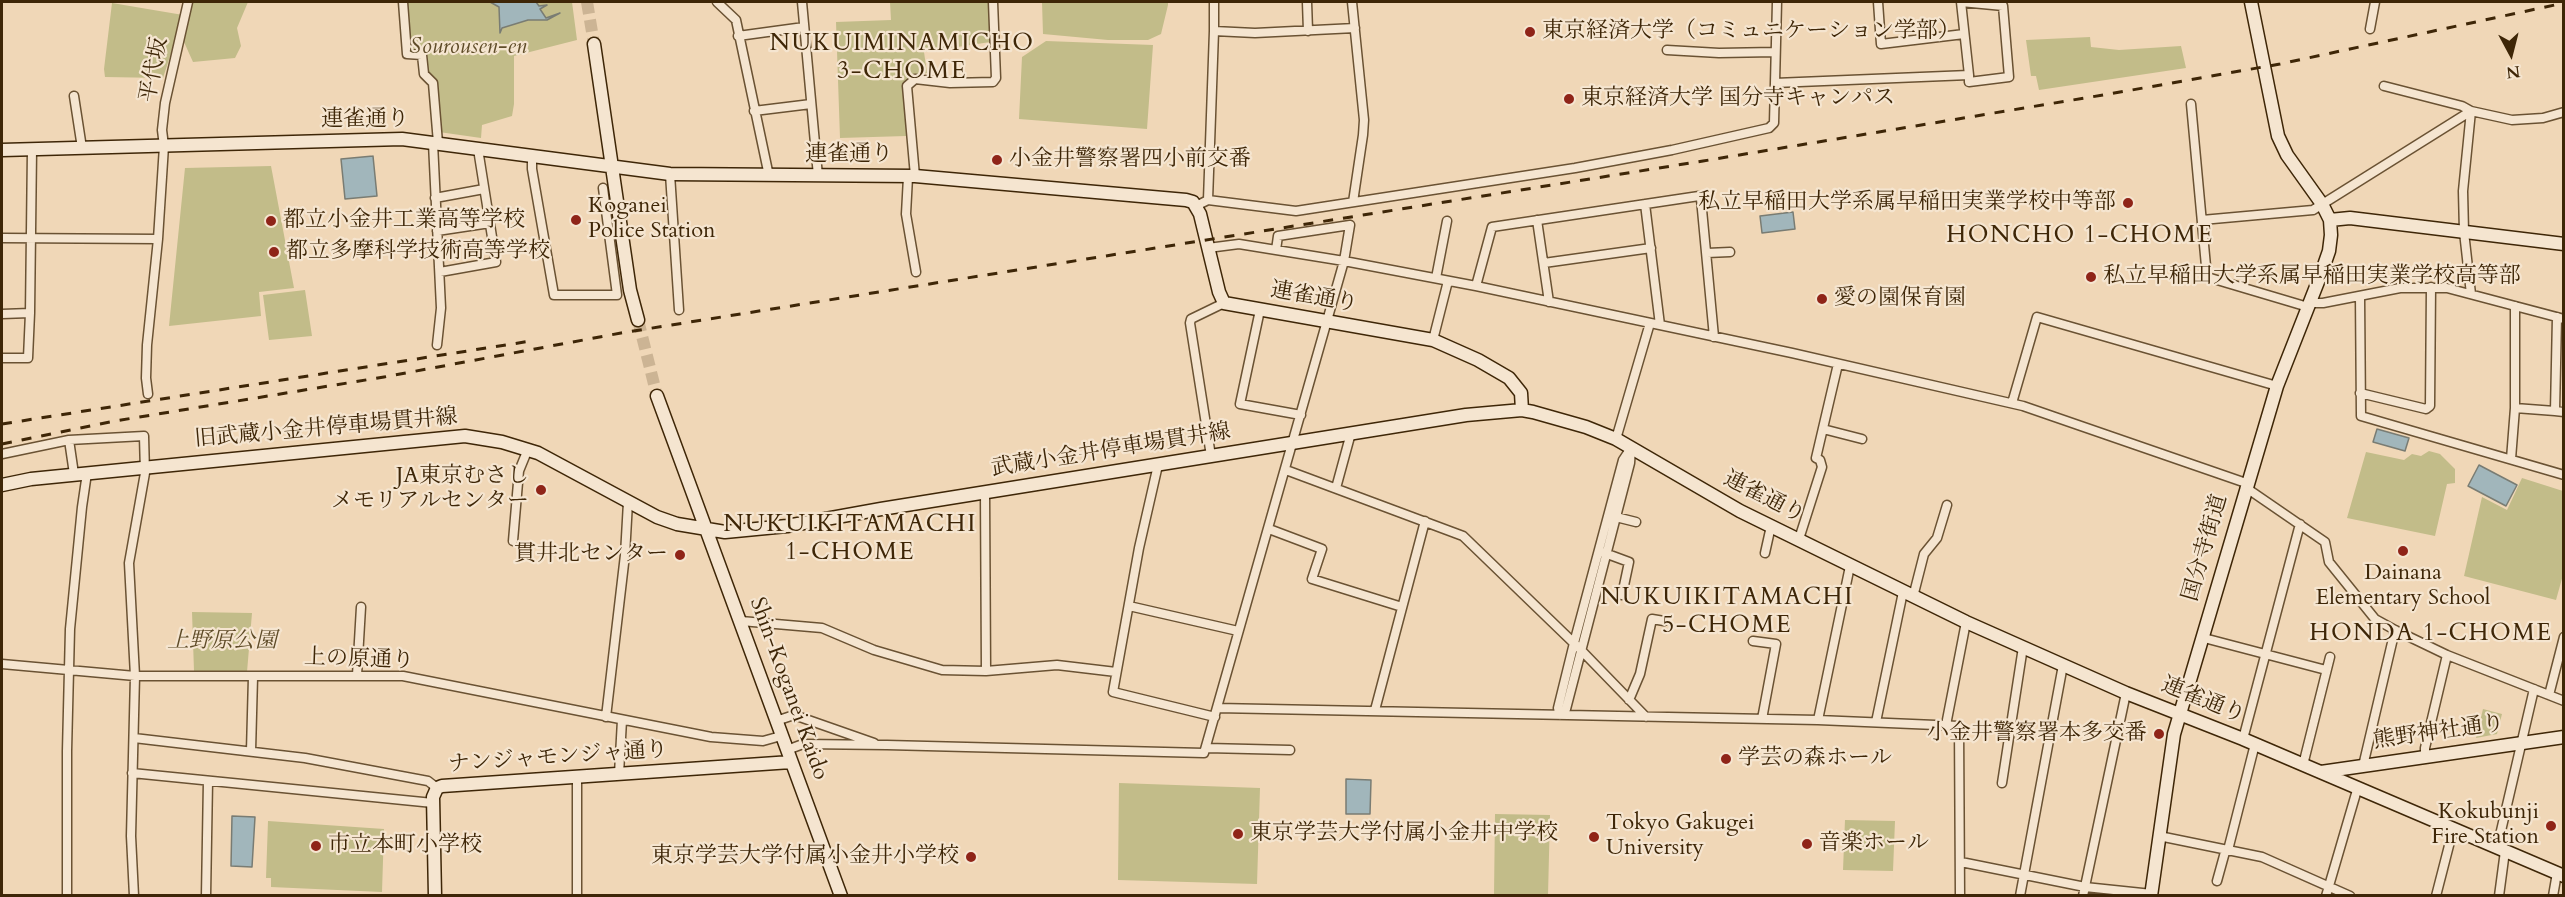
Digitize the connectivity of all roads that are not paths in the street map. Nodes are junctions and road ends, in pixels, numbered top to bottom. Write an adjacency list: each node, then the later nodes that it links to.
1 (188, 2): 34 (street, 平代坂)
2 (403, 2): 33 (street)
3 (717, 2): 20 (street)
4 (802, 2): 14 (street)
5 (993, 2): 44 (street)
6 (1214, 2): 17 (street)
7 (1307, 2): 18 (street)
8 (1352, 2): 15 (street)
9 (1777, 2): 23 (street)
10 (1878, 2): 19 (street)
11 (1961, 2): 19 (street); 24 (street)
12 (2251, 2): 51 (main road)
13 (2375, 2): 16 (street)
14 (804, 27): 20 (street); 28 (street)
15 (1355, 28): 18 (street); 49 (street)
16 (2370, 29)
17 (1214, 31): 18 (street); 48 (street)
18 (1308, 31)
19 (1964, 34): 24 (street)
20 (738, 36): 30 (street)
21 (594, 44): 40 (main road)
22 (1667, 50): 23 (street)
23 (1775, 52): 25 (street)
24 (1969, 75): 25 (street)
25 (1774, 83): 49 (street)
26 (2384, 86): 31 (street)
27 (74, 96): 35 (street)
28 (811, 104): 30 (street); 43 (street)
29 (2191, 104): 54 (street)
30 (754, 111): 42 (street)
31 (2471, 111): 32 (street); 51 (street); 59 (street)
32 (2564, 112)
33 (435, 143): 34 (main road, 連雀通り); 36 (main road, 連雀通り); 47 (street)
34 (164, 146): 35 (main road, 連雀通り); 62 (street, 平代坂)
35 (82, 148): 38 (main road, 連雀通り)
36 (477, 149): 39 (main road, 連雀通り); 46 (street)
37 (2, 150): 38 (main road, 連雀通り)
38 (32, 150): 61 (street)
39 (532, 155): 40 (main road, 連雀通り); 45 (street)
40 (612, 167): 41 (main road, 連雀通り); 88 (main road)
41 (670, 174): 42 (main road, 連雀通り); 83 (street)
42 (769, 176): 43 (main road, 連雀通り)
43 (818, 176): 44 (main road, 連雀通り)
44 (912, 176): 52 (main road, 連雀通り); 72 (street)
45 (603, 188)
46 (484, 189): 47 (street); 57 (street)
47 (435, 198): 58 (street)
48 (1208, 200): 49 (street); 52 (street)
49 (1353, 202)
50 (1645, 204): 53 (street); 65 (street); 68 (street)
51 (2322, 204): 54 (street); 55 (main road)
52 (1196, 206): 64 (main road)
53 (1538, 220): 70 (street); 75 (street)
54 (2202, 220): 81 (street)
55 (2330, 220): 59 (main road); 81 (main road, 国分寺街道)
56 (1447, 221): 73 (street)
57 (490, 223): 58 (street); 71 (street)
58 (437, 231): 71 (street)
59 (2464, 232): 63 (main road); 77 (street)
60 (2, 238): 61 (street)
61 (31, 238): 62 (street); 86 (street)
62 (158, 238): 98 (street, 平代坂)
63 (2564, 244)
64 (1208, 248): 66 (street); 80 (main road)
65 (1651, 248): 70 (street); 91 (street)
66 (1276, 250): 69 (street); 69 (street)
67 (1730, 252): 68 (street)
68 (1707, 253): 92 (street)
69 (1344, 261): 73 (street); 89 (street)
70 (1544, 263): 79 (street)
71 (440, 272): 94 (street)
72 (916, 272)
73 (1436, 278): 74 (street)
74 (1448, 281): 75 (street); 93 (street)
75 (1476, 286): 79 (street)
76 (2430, 287): 77 (street); 78 (street); 99 (street)
77 (2471, 294): 82 (street)
78 (2360, 296): 81 (street); 99 (street)
79 (1549, 302): 90 (street)
80 (1224, 303): 84 (main road, 連雀通り); 115 (street)
81 (2309, 305): 97 (main road, 国分寺街道)
82 (2515, 306): 87 (street); 102 (street)
83 (679, 310)
84 (1260, 310): 89 (main road, 連雀通り); 105 (street)
85 (2, 314): 86 (street)
86 (30, 314): 95 (street)
87 (2560, 318): 104 (street)
88 (638, 320)
89 (1326, 321): 93 (main road, 連雀通り); 105 (street)
90 (1650, 323): 91 (street); 108 (street)
91 (1660, 325): 92 (street)
92 (1714, 337): 96 (street)
93 (1433, 340): 103 (main road, 連雀通り)
94 (437, 345)
95 (2, 357)
96 (1838, 364): 101 (street); 106 (street)
97 (2277, 386): 101 (street); 124 (main road, 国分寺街道)
98 (148, 393)
99 (2360, 393): 116 (street)
100 (657, 396): 135 (main road, Shin-Koganei Kaido)
101 (2012, 403): 124 (street)
102 (2515, 408): 104 (street); 116 (street)
103 (1522, 410): 107 (main road, 武蔵小金井停車場貫井線); 108 (main road, 連雀通り)
104 (2559, 412)
105 (1301, 416): 111 (street)
106 (1823, 429): 109 (street); 136 (street)
107 (1351, 434): 111 (main road, 武蔵小金井停車場貫井線); 125 (street)
108 (1616, 439): 112 (main road, 連雀通り)
109 (1862, 439)
110 (69, 440): 114 (street); 118 (street); 121 (street)
111 (1293, 443): 115 (main road, 武蔵小金井停車場貫井線); 119 (street)
112 (1631, 448): 129 (street); 133 (main road, 連雀通り)
113 (528, 449): 118 (main road, 旧武蔵小金井停車場貫井線); 127 (main road, 旧武蔵小金井停車場貫井線); 137 (street)
114 (2, 454)
115 (1211, 456): 117 (main road, 武蔵小金井停車場貫井線)
116 (2511, 459): 122 (street)
117 (1158, 465): 126 (main road, 武蔵小金井停車場貫井線); 143 (street)
118 (146, 467): 120 (main road, 旧武蔵小金井停車場貫井線); 166 (street)
119 (1286, 470): 125 (street); 134 (street)
120 (87, 473): 121 (main road, 旧武蔵小金井停車場貫井線); 161 (street)
121 (74, 474): 123 (main road, 旧武蔵小金井停車場貫井線)
122 (2564, 474)
123 (2, 485)
124 (2246, 485): 132 (street); 152 (main road, 国分寺街道)
125 (1336, 488): 130 (street)
126 (985, 492): 135 (main road, 武蔵小金井停車場貫井線); 163 (street)
127 (628, 502): 135 (main road, 旧武蔵小金井停車場貫井線); 177 (street)
128 (1947, 505): 141 (street)
129 (1612, 516): 131 (street); 138 (street)
130 (1425, 521): 145 (street); 154 (street)
131 (1636, 522)
132 (2300, 524): 149 (street); 156 (street)
133 (1771, 526): 136 (main road, 連雀通り); 139 (street)
134 (1269, 529): 145 (street); 150 (street)
135 (707, 530): 146 (main road, Shin-Koganei Kaido)
136 (1799, 539): 140 (main road, 連雀通り)
137 (513, 541)
138 (1602, 552): 142 (street); 154 (street)
139 (1765, 554)
140 (1850, 566): 141 (main road, 連雀通り); 181 (street)
141 (1908, 594): 148 (main road, 連雀通り); 183 (street)
142 (1622, 596)
143 (1129, 606): 150 (street); 164 (street)
144 (361, 607): 165 (street)
145 (1402, 607): 173 (street)
146 (741, 621): 163 (street); 182 (main road, Shin-Koganei Kaido)
147 (1664, 621): 171 (street)
148 (1966, 622): 155 (main road, 連雀通り); 184 (street)
149 (2395, 630): 157 (street); 197 (street)
150 (1238, 631): 174 (street)
151 (2564, 637): 170 (street)
152 (2204, 638): 156 (street); 175 (main road, 国分寺街道)
153 (1753, 641): 179 (street)
154 (1577, 646): 171 (street); 176 (street)
155 (2023, 647): 160 (main road, 連雀通り); 203 (street)
156 (2265, 654): 162 (street); 188 (street)
157 (2447, 654): 168 (street); 195 (street)
158 (2330, 657): 162 (street)
159 (2, 664): 161 (street, 上の原通り)
160 (2063, 665): 169 (main road, 連雀通り); 212 (street)
161 (70, 670): 166 (street, 上の原通り); 218 (street)
162 (2326, 670): 196 (street)
163 (986, 671): 164 (street)
164 (1116, 672): 174 (street)
165 (357, 675): 167 (street, 上の原通り); 177 (street, 上の原通り)
166 (135, 676): 167 (street, 上の原通り); 187 (street)
167 (252, 677): 193 (street)
168 (2534, 689): 170 (street); 189 (street)
169 (2126, 693): 175 (main road, 連雀通り); 215 (street)
170 (2549, 695): 172 (street)
171 (1629, 700): 178 (street)
172 (2564, 701)
173 (1375, 710): 174 (street); 176 (street)
174 (1216, 712): 191 (street)
175 (2180, 714): 188 (main road, 連雀通り); 208 (main road, 国分寺街道)
176 (1560, 715): 178 (street)
177 (606, 717): 180 (street, 上の原通り)
178 (1646, 717): 179 (street)
179 (1762, 719): 181 (street)
180 (622, 720): 185 (street, 上の原通り); 200 (street)
181 (1818, 720): 183 (street)
182 (776, 721): 185 (main road, Shin-Koganei Kaido); 190 (street)
183 (1876, 723): 184 (street)
184 (1946, 725): 211 (street)
185 (782, 736): 194 (main road, Shin-Koganei Kaido)
186 (2564, 737): 189 (main road, 熊野神社通り)
187 (134, 738): 193 (street); 199 (street)
188 (2249, 742): 196 (main road, 連雀通り); 209 (street)
189 (2521, 742): 195 (main road, 熊野神社通り); 210 (street)
190 (880, 745): 191 (street); 194 (street)
191 (1207, 748): 192 (street)
192 (1290, 750)
193 (251, 751): 204 (street)
194 (789, 756): 200 (main road, ナンジャモンジャ通り); 223 (main road, Shin-Koganei Kaido)
195 (2425, 756): 197 (main road, 熊野神社通り)
196 (2303, 765): 198 (main road, 連雀通り)
197 (2363, 766): 198 (main road, 熊野神社通り)
198 (2321, 772): 205 (main road, 連雀通り)
199 (132, 773): 202 (street); 219 (street)
200 (619, 774): 201 (main road, ナンジャモンジャ通り)
201 (577, 777): 204 (main road, ナンジャモンジャ通り); 222 (street)
202 (208, 781): 206 (street); 220 (street)
203 (2002, 783)
204 (437, 788): 206 (main road, ナンジャモンジャ通り)
205 (2357, 790): 207 (main road, 連雀通り); 216 (street)
206 (433, 803): 221 (main road, ナンジャモンジャ通り)
207 (2453, 830): 210 (main road, 連雀通り); 227 (street)
208 (2159, 836): 209 (street); 217 (main road, 国分寺街道)
209 (2228, 850): 214 (street); 216 (street)
210 (2501, 850): 213 (main road, 連雀通り); 228 (street)
211 (1961, 862): 212 (street); 224 (street)
212 (2024, 874): 215 (street); 225 (street)
213 (2560, 875): 229 (street)
214 (2217, 881)
215 (2084, 891): 217 (street)
216 (2327, 891): 226 (street)
217 (2152, 895)
218 (67, 896)
219 (134, 896)
220 (207, 896)
221 (435, 896)
222 (577, 896)
223 (841, 896)
224 (1960, 896)
225 (2020, 896)
226 (2350, 896)
227 (2436, 896)
228 (2499, 896)
229 (2553, 896)

